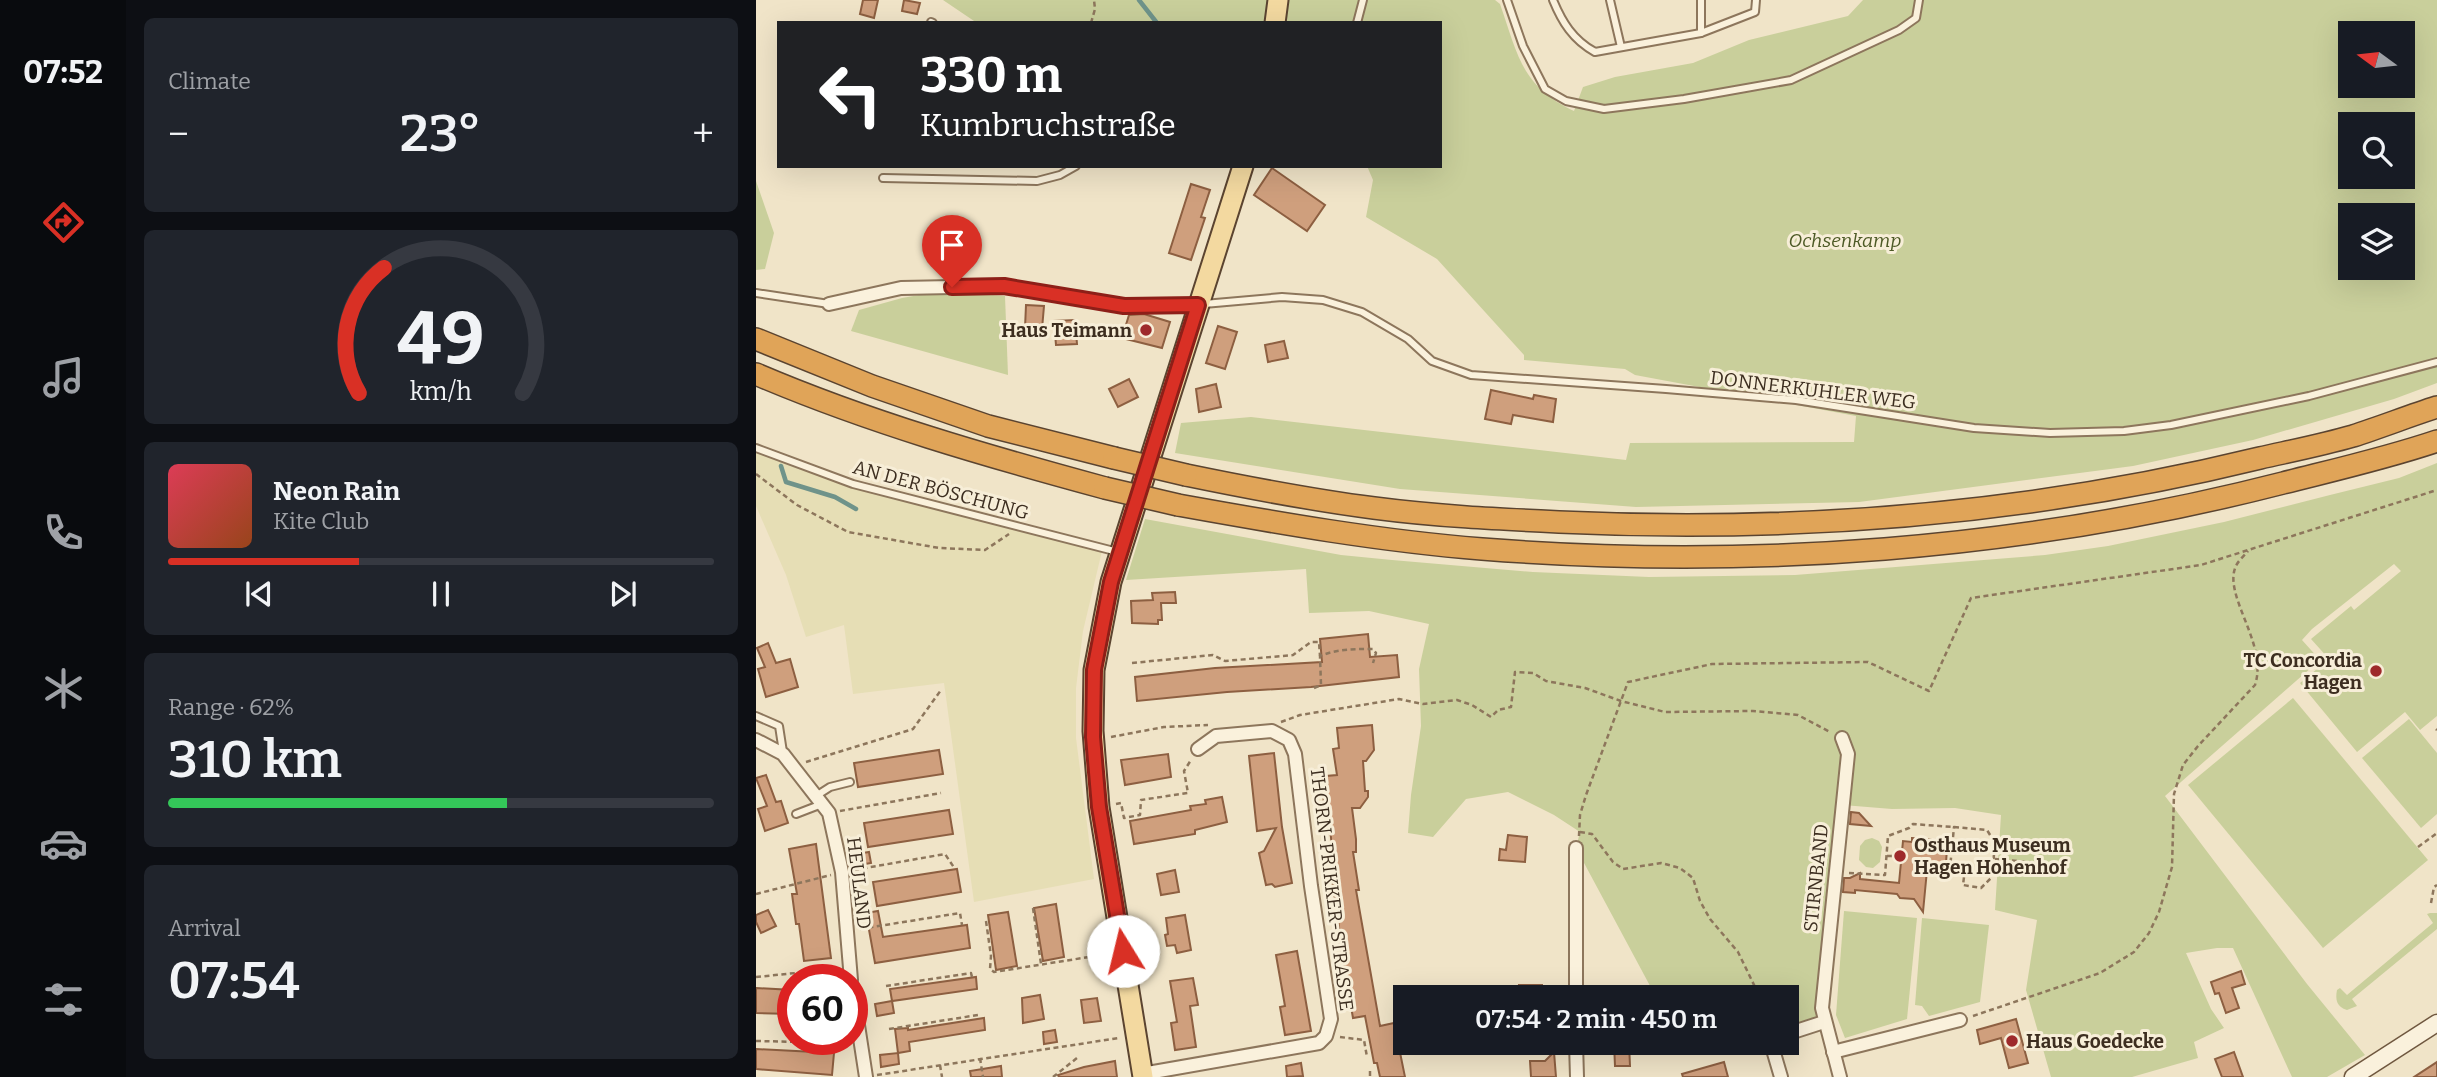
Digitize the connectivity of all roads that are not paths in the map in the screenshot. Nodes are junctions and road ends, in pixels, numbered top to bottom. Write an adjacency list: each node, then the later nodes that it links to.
1 (1278, 0): 9 (main road)
2 (1363, 0): 10 (lane)
3 (1507, 0): 8 (lane)
4 (1553, 0): 12 (lane)
5 (1610, 0): 12 (lane)
6 (1701, 0): 11 (lane)
7 (1756, 0): 11 (lane)
8 (1919, 0)
9 (1275, 21)
10 (1358, 21)
11 (1701, 33): 12 (lane)
12 (1621, 47)
13 (1072, 168): 15 (lane)
14 (1242, 168): 18 (main road)
15 (883, 178)
16 (756, 293): 17 (lane)
17 (829, 304): 18 (street)
18 (1198, 305): 20 (lane, DONNERKUHLER WEG); 25 (main road)
19 (756, 340): 22 (highway, bridge)
20 (2437, 362)
21 (756, 374): 23 (highway, bridge)
22 (2437, 407)
23 (2437, 441)
24 (756, 448): 25 (lane, AN DER BÖSCHUNG)
25 (1120, 552): 46 (main road)
26 (756, 716): 30 (lane)
27 (1842, 738): 38 (street, STIRNBAND)
28 (756, 740): 30 (street, HEULAND)
29 (1198, 749): 46 (street, THORN-PRIKKER-STRASSE)
30 (783, 754): 32 (street, HEULAND)
31 (850, 782): 32 (lane)
32 (822, 804): 33 (lane); 35 (street, HEULAND)
33 (796, 814)
34 (1577, 844): 36 (street)
35 (849, 964)
36 (1576, 985)
37 (1960, 1020): 41 (street)
38 (1824, 1022): 40 (street); 41 (street, STIRNBAND)
39 (2437, 1023): 45 (main road)
40 (1799, 1030)
41 (1833, 1052): 50 (street, STIRNBAND)
42 (863, 1055): 47 (street)
43 (1576, 1055): 48 (street)
44 (1775, 1055): 49 (street)
45 (2359, 1075)
46 (1143, 1076)
47 (866, 1077)
48 (1577, 1077)
49 (1781, 1077)
50 (1840, 1077)

